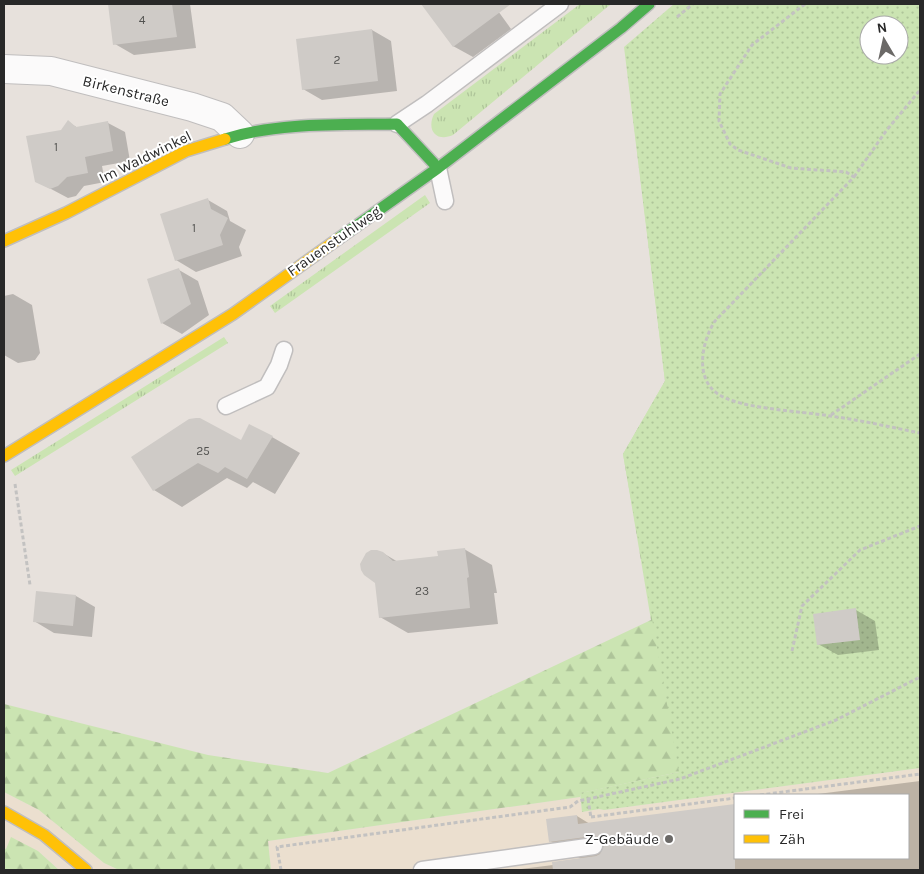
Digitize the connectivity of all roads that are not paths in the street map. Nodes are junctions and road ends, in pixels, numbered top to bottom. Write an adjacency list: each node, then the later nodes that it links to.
1 (560, 4): 4 (lane)
2 (649, 4): 6 (street, Frauenstuhlweg)
3 (4, 69): 5 (street, Birkenstraße)
4 (397, 124): 5 (street, Im Waldwinkel); 6 (street)
5 (240, 134): 8 (street, Im Waldwinkel)
6 (438, 168): 7 (lane); 11 (street, Frauenstuhlweg)
7 (445, 201)
8 (4, 241)
9 (284, 350): 10 (lane)
10 (226, 406)
11 (4, 456)
12 (4, 812): 14 (street)
13 (594, 846): 15 (lane)
14 (86, 870)
15 (422, 870)

